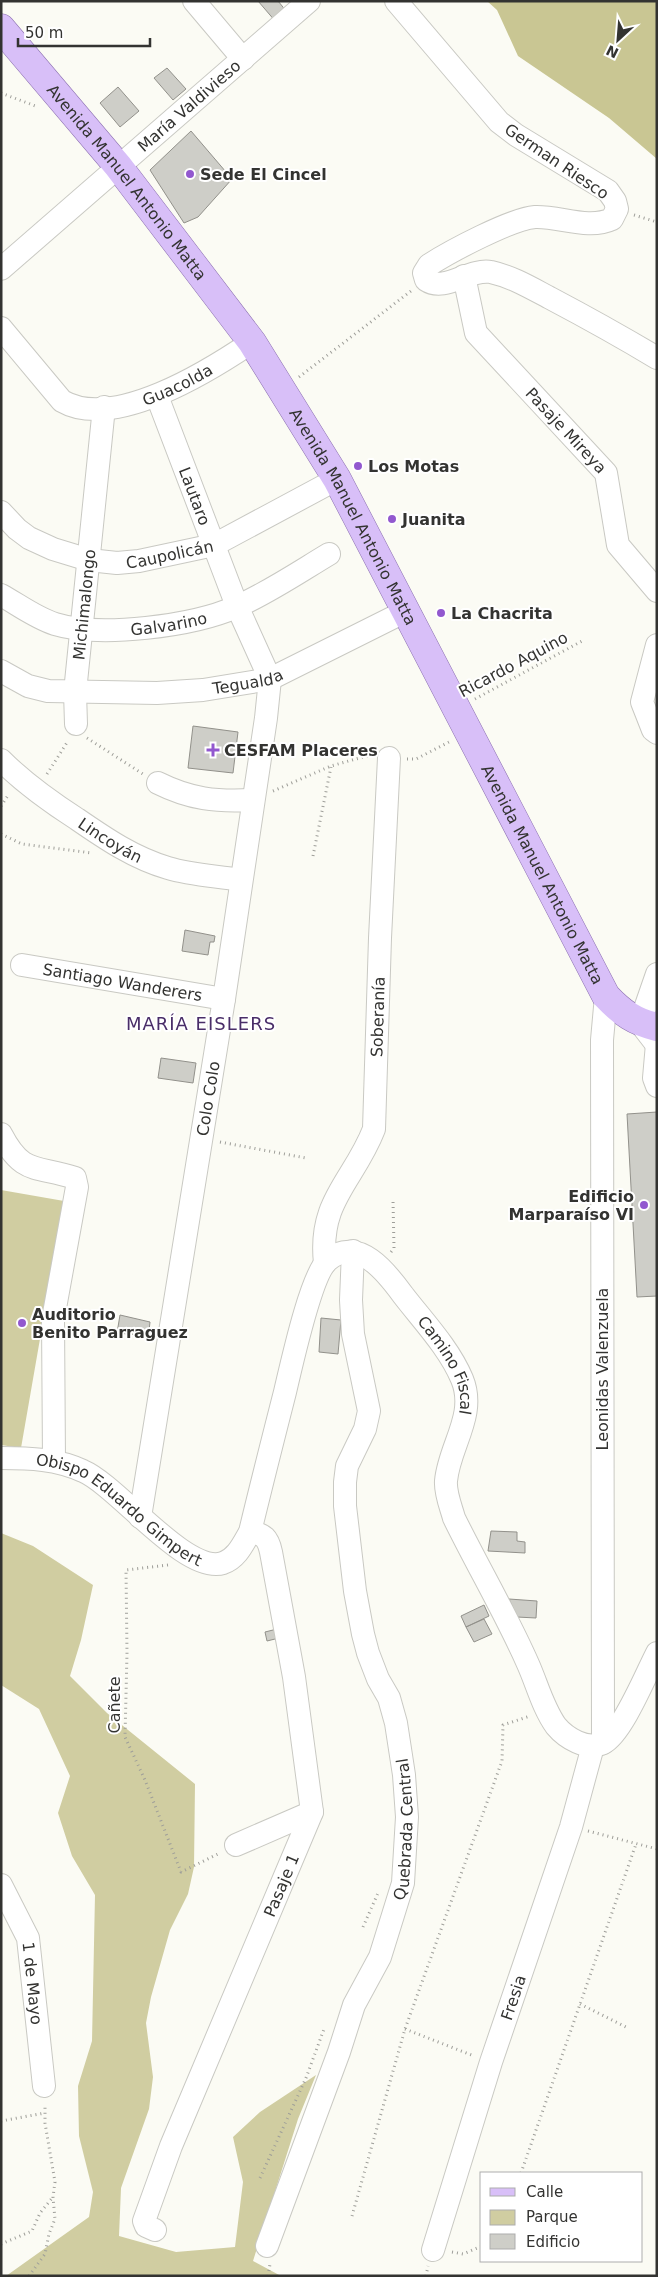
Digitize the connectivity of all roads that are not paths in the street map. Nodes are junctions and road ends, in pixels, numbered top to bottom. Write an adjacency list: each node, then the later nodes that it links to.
1 (194, 1): 5 (street)
2 (309, 1): 5 (street, María Valdivieso)
3 (396, 1): 8 (street, German Riesco)
4 (5, 40): 6 (main road, Avenida Manuel Antonio Matta)
5 (244, 59): 6 (street, María Valdivieso)
6 (118, 166): 7 (street, María Valdivieso); 10 (main road, Avenida Manuel Antonio Matta)
7 (1, 269)
8 (464, 276): 11 (street); 19 (street, Pasaje Mireya)
9 (1, 328): 13 (street, Guacolda)
10 (252, 342): 12 (street, Guacolda); 14 (main road, Avenida Manuel Antonio Matta)
11 (657, 358)
12 (157, 396): 13 (street, Guacolda); 16 (street, Lautaro)
13 (100, 408): 18 (street, Michimalongo)
14 (337, 479): 16 (street, Caupolicán); 22 (main road, Avenida Manuel Antonio Matta)
15 (1, 512): 18 (street, Caupolicán)
16 (214, 545): 18 (street, Caupolicán); 21 (street, Lautaro)
17 (329, 554): 21 (street, Galvarino)
18 (90, 560): 23 (street, Michimalongo)
19 (657, 591)
20 (1, 595): 23 (street, Galvarino)
21 (237, 606): 23 (street, Galvarino); 26 (street, Lautaro)
22 (406, 611): 26 (street, Tegualda); 37 (main road, Avenida Manuel Antonio Matta)
23 (82, 628): 27 (street, Michimalongo)
24 (657, 645): 29 (street)
25 (1, 671): 27 (street, Tegualda)
26 (270, 679): 27 (street, Tegualda); 33 (street, Colo Colo)
27 (75, 692): 28 (street, Michimalongo)
28 (74, 727)
29 (657, 733)
30 (389, 758): 43 (street, Soberanía)
31 (1, 760): 34 (street, Lincoyán)
32 (158, 783): 33 (street)
33 (252, 800): 34 (street, Colo Colo)
34 (240, 880): 38 (street, Colo Colo)
35 (22, 965): 38 (street, Santiago Wanderers)
36 (657, 974): 39 (street)
37 (606, 996): 39 (main road, Avenida Manuel Antonio Matta); 49 (street, Leonidas Valenzuela)
38 (224, 999): 46 (street, Colo Colo)
39 (653, 1037): 40 (street)
40 (657, 1086)
41 (1, 1134): 45 (street)
42 (353, 1251): 43 (street); 49 (street, Camino Fiscal); 55 (street, Quebrada Central)
43 (325, 1263): 47 (street)
44 (1, 1458): 45 (street, Obispo Eduardo Gimpert)
45 (54, 1461): 46 (street, Obispo Eduardo Gimpert)
46 (140, 1518): 47 (street, Obispo Eduardo Gimpert)
47 (250, 1532): 50 (street)
48 (657, 1653): 49 (street)
49 (598, 1744): 56 (street, Fresia)
50 (312, 1812): 51 (street); 54 (street, Pasaje 1)
51 (236, 1845)
52 (1, 1885): 53 (street, 1 de Mayo)
53 (44, 2086)
54 (155, 2230)
55 (267, 2246)
56 (433, 2250)

